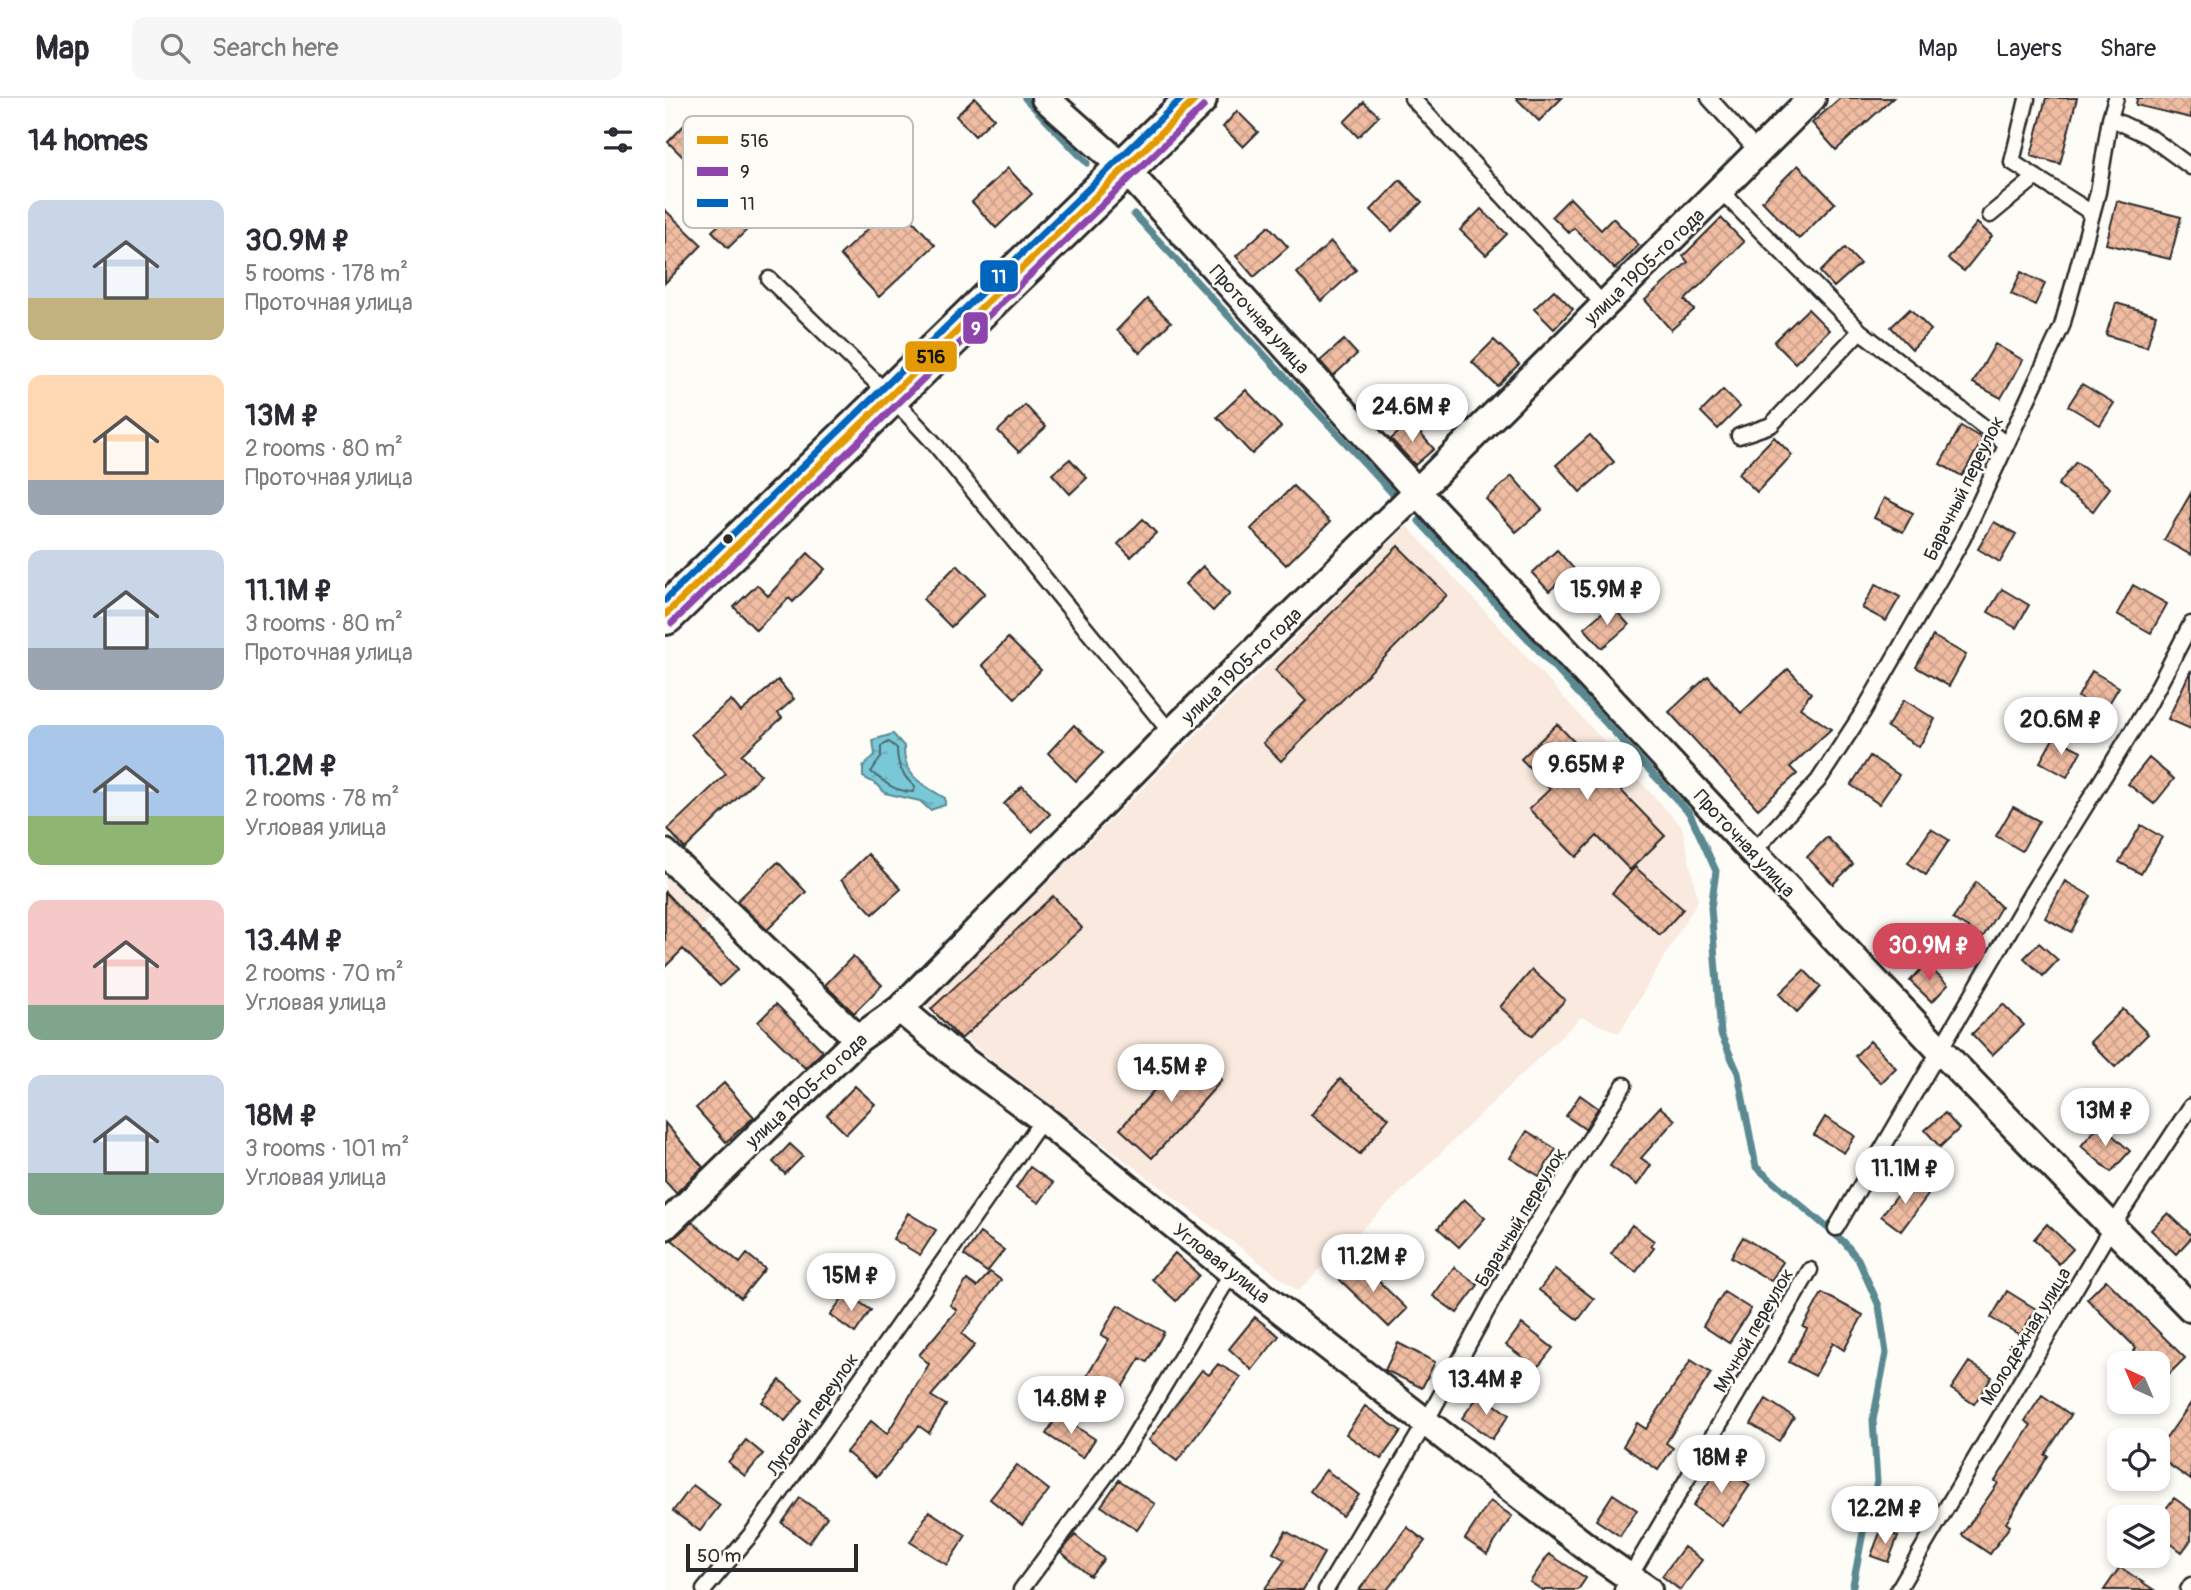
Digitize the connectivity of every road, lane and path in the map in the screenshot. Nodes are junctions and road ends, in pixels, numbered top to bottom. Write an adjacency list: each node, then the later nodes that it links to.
1 (1045, 98): 11 (street, Проточная улица)
2 (1197, 98): 11 (main road)
3 (1412, 98): 17 (lane)
4 (1709, 98): 9 (lane)
5 (1812, 98): 9 (street, улица 1905-го года)
6 (2116, 98): 8 (lane, Барачный переулок)
7 (2027, 99): 12 (lane)
8 (2110, 118): 10 (lane); 14 (lane, Барачный переулок)
9 (1759, 153): 13 (street, улица 1905-го года)
10 (2191, 167)
11 (1125, 169): 19 (main road); 22 (street, Проточная улица)
12 (2036, 177): 14 (lane); 15 (lane)
13 (1721, 191): 17 (street, улица 1905-го года); 18 (lane)
14 (2092, 213): 21 (lane, Барачный переулок)
15 (1990, 215)
16 (769, 279): 19 (lane)
17 (1604, 305): 22 (street, улица 1905-го года)
18 (1860, 331): 20 (lane); 21 (lane)
19 (891, 397): 23 (main road); 25 (lane)
20 (1739, 436)
21 (2006, 444): 26 (lane, Барачный переулок)
22 (1417, 492): 25 (street, улица 1905-го года); 26 (street, Проточная улица)
23 (665, 615)
24 (2191, 624): 30 (lane)
25 (1171, 733): 28 (street, улица 1905-го года)
26 (1753, 852): 30 (street, Проточная улица)
27 (665, 853): 29 (street)
28 (900, 1009): 29 (street, улица 1905-го года); 33 (street, Угловая улица)
29 (858, 1039): 34 (street, улица 1905-го года)
30 (1939, 1049): 35 (lane); 36 (street, Проточная улица)
31 (1624, 1085): 40 (lane, Барачный переулок)
32 (2191, 1106): 36 (lane, Молодёжная улица)
33 (1043, 1119): 38 (street, Угловая улица); 43 (lane, Луговой переулок)
34 (665, 1226)
35 (1836, 1228)
36 (2111, 1228): 39 (street, Проточная улица); 46 (lane, Молодёжная улица)
37 (1810, 1270): 41 (lane, Мучной переулок)
38 (1232, 1272): 40 (street, Угловая улица); 44 (lane)
39 (2191, 1308)
40 (1426, 1422): 41 (street, Угловая улица); 45 (lane, Барачный переулок)
41 (1633, 1585)
42 (2191, 1585): 47 (lane)
43 (704, 1590)
44 (1021, 1590)
45 (1326, 1590)
46 (1898, 1590)
47 (2188, 1590)

